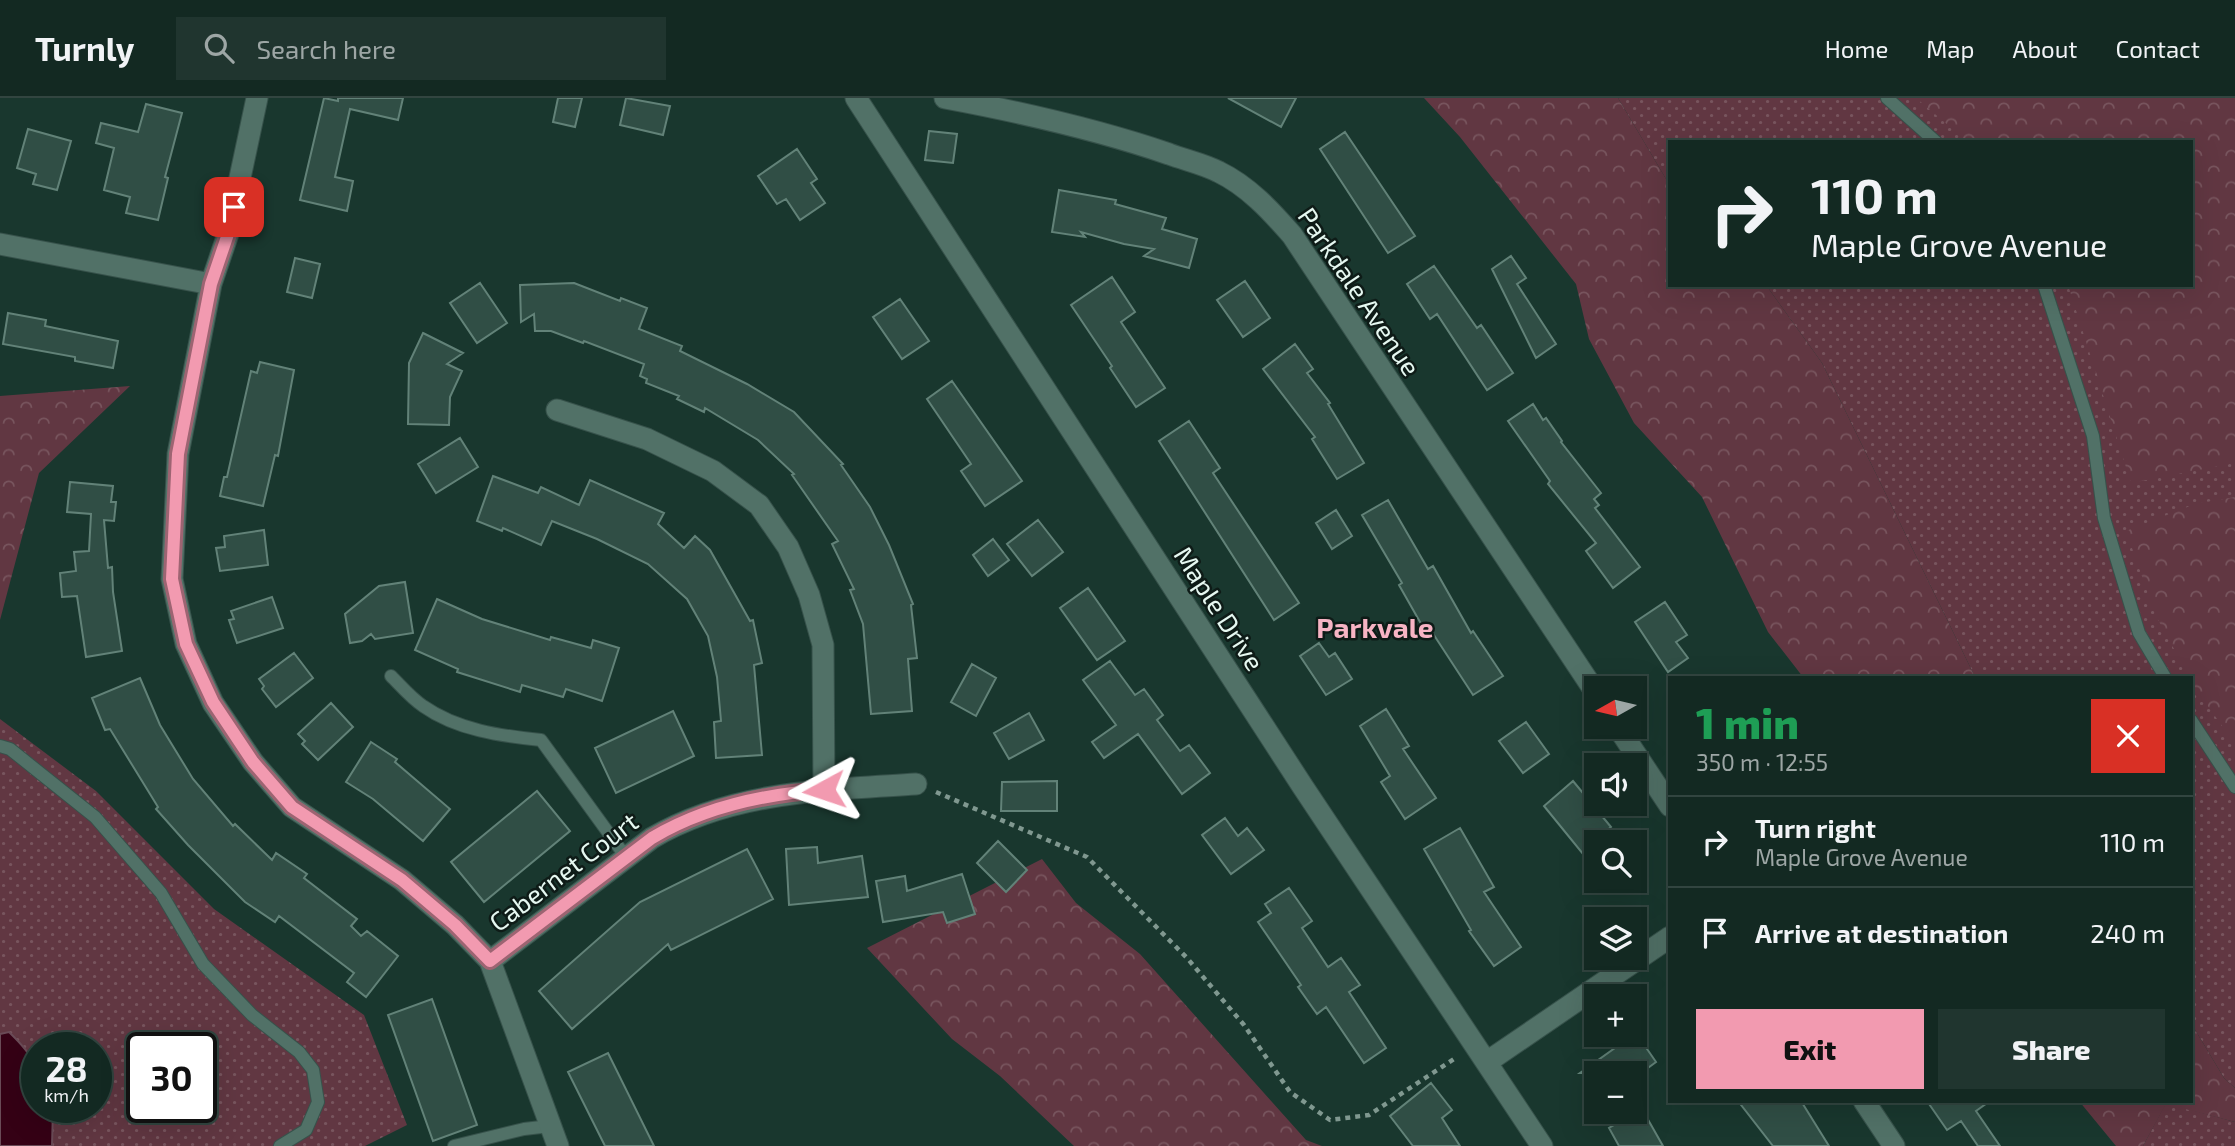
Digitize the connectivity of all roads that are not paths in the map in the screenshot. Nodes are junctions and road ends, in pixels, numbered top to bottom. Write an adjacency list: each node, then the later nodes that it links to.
1 (257, 98): 7 (street)
2 (856, 98): 23 (street, Maple Drive)
3 (945, 98): 11 (street, Parkdale Avenue)
4 (1887, 98): 5 (lane)
5 (1934, 140)
6 (0, 244): 7 (street)
7 (211, 284): 22 (street)
8 (2045, 287): 12 (lane)
9 (557, 410): 18 (street)
10 (391, 676): 20 (lane)
11 (1584, 676)
12 (2164, 676)
13 (2193, 723): 17 (lane)
14 (1626, 739): 19 (street)
15 (0, 746): 26 (lane)
16 (916, 784): 18 (street, Cabernet Court)
17 (2235, 787)
18 (824, 790): 20 (street, Cabernet Court)
19 (1668, 803)
20 (621, 861): 22 (street, Cabernet Court)
21 (1668, 938): 23 (street)
22 (490, 961): 25 (street)
23 (1481, 1054): 29 (street, Maple Drive)
24 (1865, 1103): 30 (street)
25 (550, 1126): 27 (lane); 28 (street)
26 (280, 1146)
27 (454, 1146)
28 (558, 1146)
29 (1542, 1146)
30 (1894, 1146)

